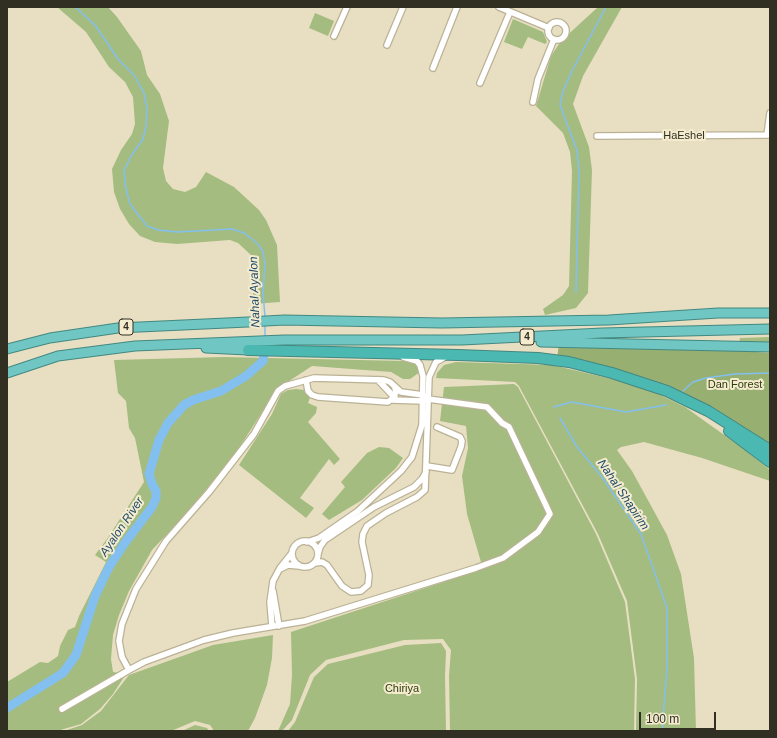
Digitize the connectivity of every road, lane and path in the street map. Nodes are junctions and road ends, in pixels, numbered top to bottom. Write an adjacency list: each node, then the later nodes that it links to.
1 (347, 7): 7 (street)
2 (402, 7): 9 (street)
3 (457, 7): 10 (street)
4 (499, 7): 5 (street)
5 (510, 12): 6 (street); 11 (street)
6 (549, 28): 8 (street); 8 (street)
7 (334, 36)
8 (554, 39): 12 (street)
9 (387, 45)
10 (434, 68)
11 (480, 83)
12 (533, 102)
13 (770, 113): 14 (street)
14 (769, 135): 15 (street, HaEshel)
15 (597, 136)
16 (770, 313): 21 (highway, 4)
17 (770, 328): 18 (highway, 4)
18 (462, 340): 19 (highway, 4); 20 (highway)
19 (248, 345): 22 (highway); 24 (highway, 4)
20 (770, 347)
21 (7, 349)
22 (381, 353): 23 (highway); 29 (street)
23 (458, 355): 28 (highway); 29 (street)
24 (7, 373)
25 (306, 380): 26 (street); 30 (street); 44 (street)
26 (378, 380): 27 (street); 30 (street)
27 (395, 388): 29 (street); 30 (street)
28 (667, 391): 32 (highway); 33 (highway)
29 (425, 398): 30 (street); 34 (street); 35 (street); 43 (street)
30 (395, 399)
31 (437, 427): 34 (street)
32 (770, 450)
33 (770, 462)
34 (427, 467): 37 (street); 38 (street)
35 (308, 542): 36 (street); 37 (street)
36 (292, 552): 39 (street); 40 (street)
37 (318, 554): 38 (street)
38 (315, 563): 39 (street)
39 (301, 567): 40 (street)
40 (275, 575): 41 (street)
41 (273, 581): 42 (street); 43 (street)
42 (272, 626): 43 (street); 44 (street)
43 (279, 626)
44 (129, 670): 45 (street)
45 (62, 709)

